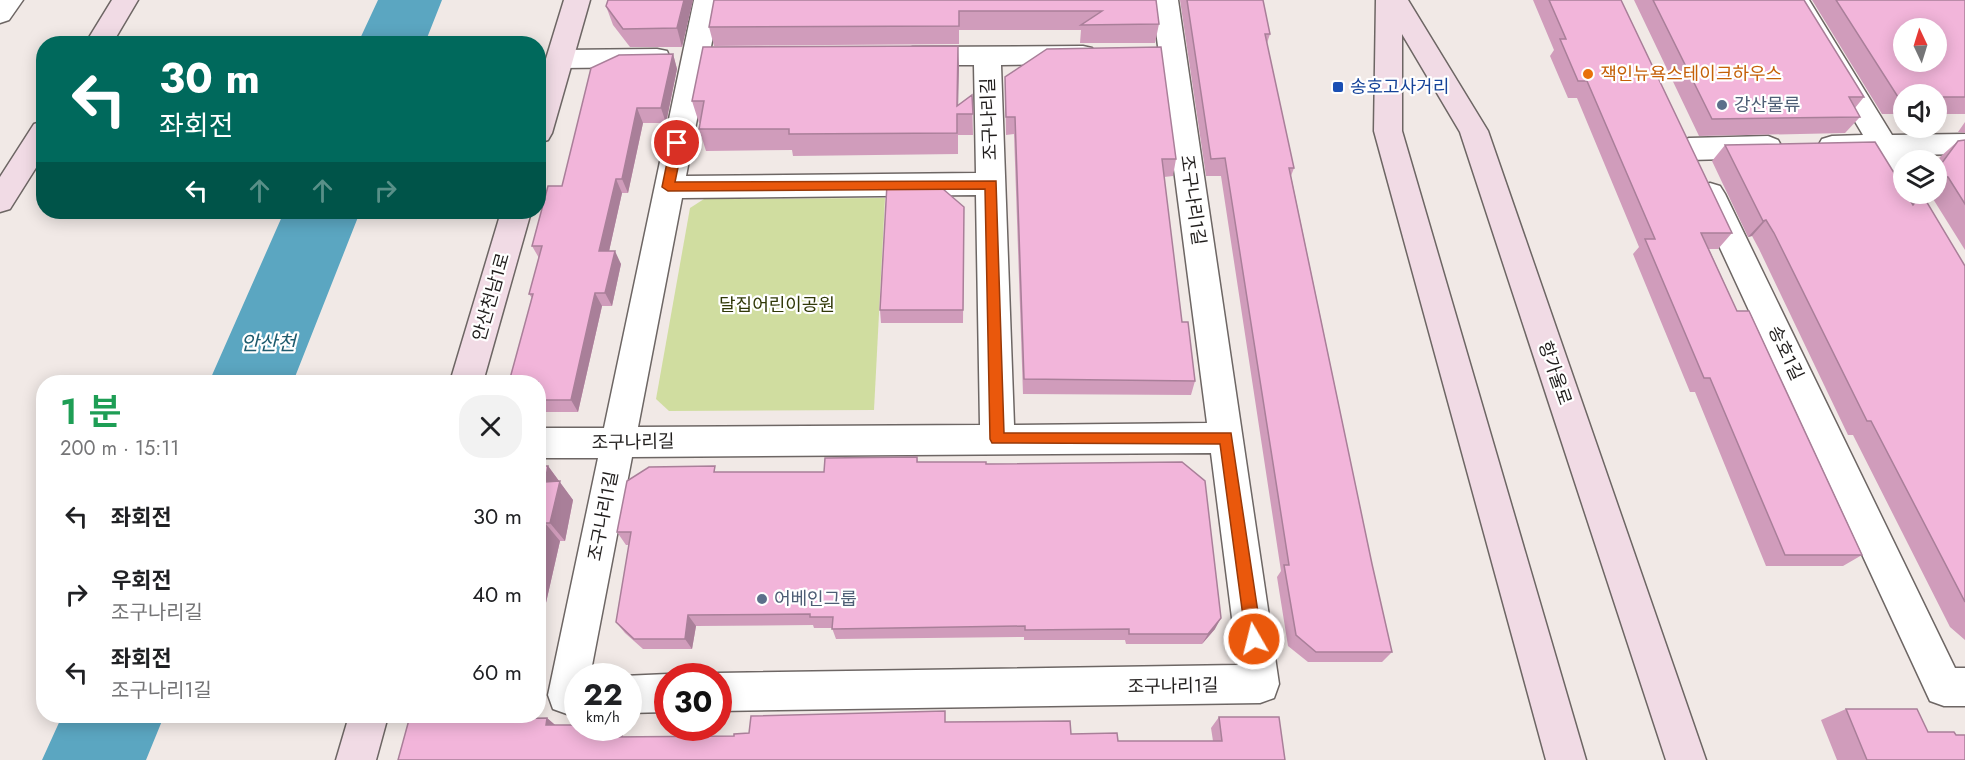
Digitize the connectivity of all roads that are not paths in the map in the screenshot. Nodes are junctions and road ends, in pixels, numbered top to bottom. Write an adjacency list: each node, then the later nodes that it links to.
1 (10, 0): 9 (street)
2 (125, 0): 10 (main road)
3 (578, 0): 15 (main road)
4 (706, 0): 14 (street, 조구나리1길)
5 (1165, 0): 26 (street, 조구나리1길)
6 (1389, 0): 35 (main road)
7 (1395, 0): 36 (main road, 항가울로)
8 (1796, 0): 18 (street)
9 (0, 14)
10 (103, 36)
11 (1102, 54): 12 (street)
12 (987, 55): 13 (street, 조구나리길); 21 (street, 조구나리길)
13 (894, 56)
14 (707, 57): 15 (street); 22 (street, 조구나리1길)
15 (560, 59): 16 (main road)
16 (546, 106)
17 (36, 144): 23 (main road)
18 (1884, 144): 19 (street); 20 (street); 31 (street, 송호1길)
19 (1965, 144)
20 (1893, 159)
21 (991, 184): 22 (street); 27 (street, 조구나리길)
22 (668, 187): 28 (street, 조구나리1길)
23 (0, 201)
24 (514, 219): 25 (main road, 안산천남1로)
25 (468, 375)
26 (1226, 438): 27 (street); 32 (street, 조구나리1길)
27 (997, 439): 28 (street, 조구나리길)
28 (618, 441): 29 (street, 조구나리길); 30 (street, 조구나리1길)
29 (546, 443)
30 (573, 663)
31 (1965, 687)
32 (732, 692)
33 (367, 723): 34 (main road)
34 (356, 760)
35 (1566, 760)
36 (1686, 760)

